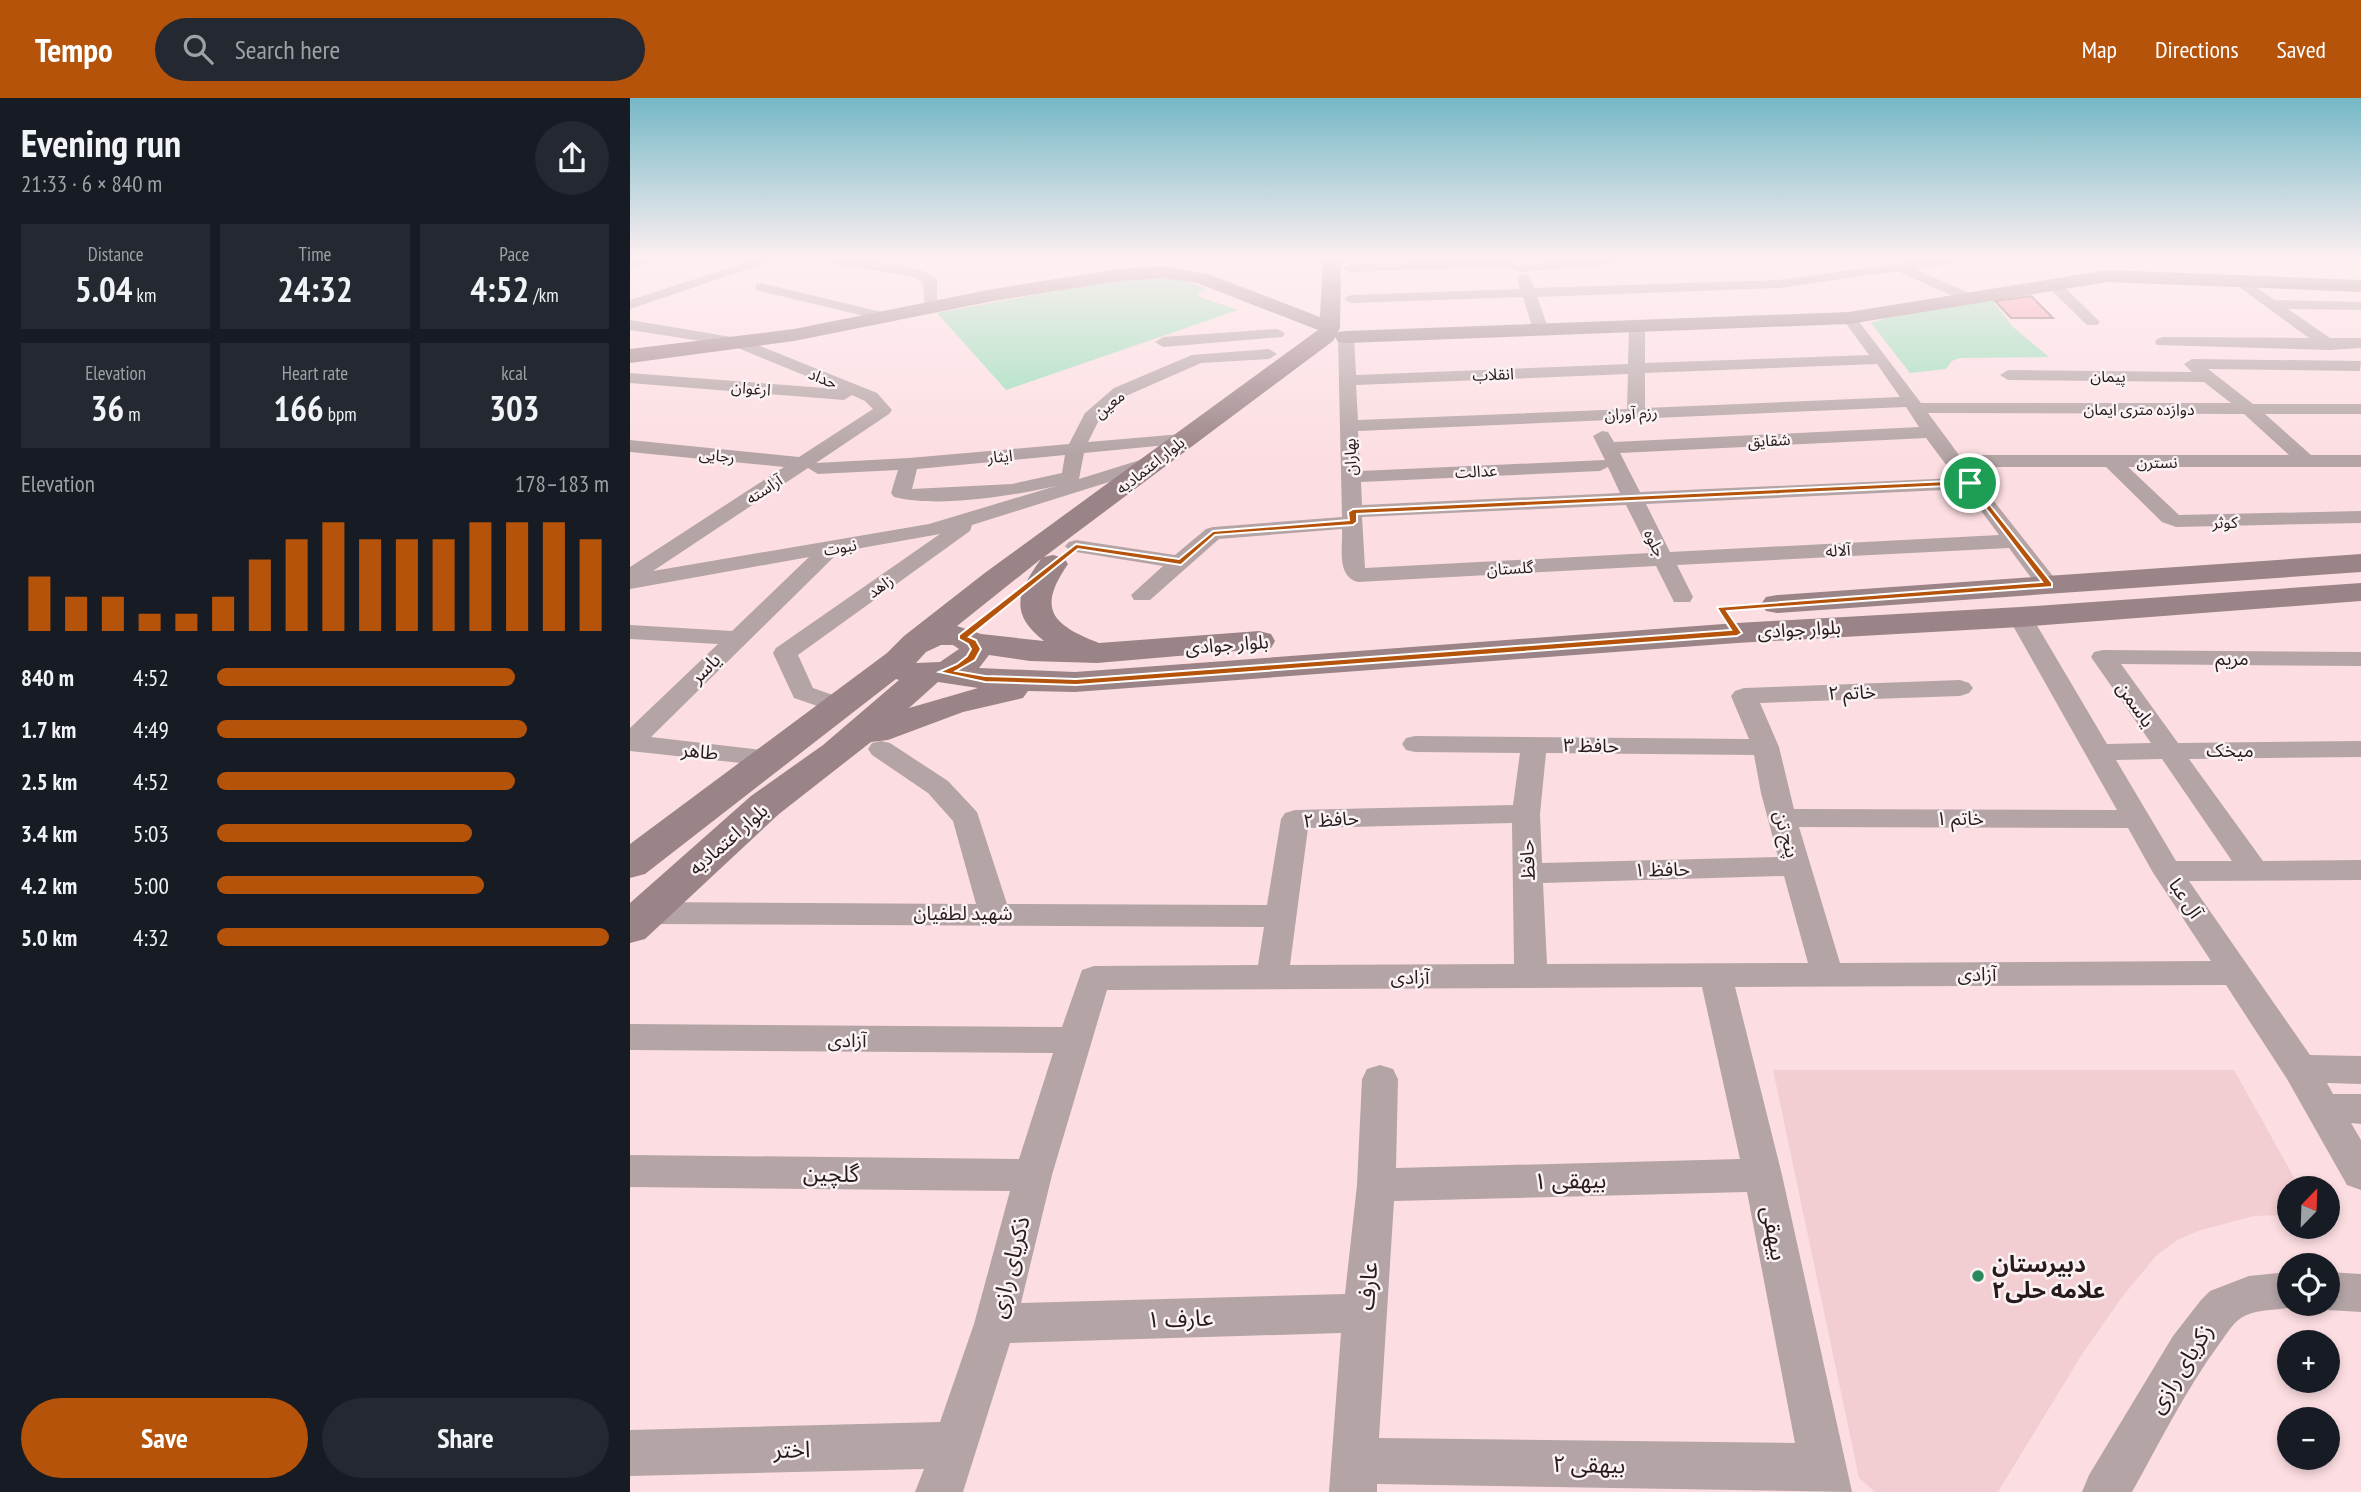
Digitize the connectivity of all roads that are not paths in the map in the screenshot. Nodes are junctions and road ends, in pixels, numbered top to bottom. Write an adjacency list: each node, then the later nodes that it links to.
1 (630, 325): 15 (street, حداد)
2 (837, 325): 15 (street)
3 (1318, 325): 12 (street)
4 (1339, 325): 12 (street)
5 (1352, 325): 12 (street)
6 (1539, 325): 11 (street)
7 (1662, 325): 10 (street)
8 (1854, 325): 22 (street)
9 (2300, 325): 17 (street)
10 (1637, 326): 11 (street); 25 (street)
11 (1541, 330): 12 (street)
12 (1338, 333): 29 (street, بهاران); 38 (street, بلوار اعتمادیه); 60 (street, بلوار اعتمادیه)
13 (1277, 334): 14 (street)
14 (1206, 338): 16 (street); 21 (street)
15 (737, 342): 20 (street); 30 (street, حداد)
16 (1163, 342)
17 (2325, 343): 18 (street); 23 (street); 24 (street)
18 (2361, 343)
19 (1269, 354): 21 (street, معین)
20 (630, 356)
21 (1206, 357): 40 (street, معین)
22 (1880, 359): 25 (street, انقلاب); 31 (street)
23 (2192, 364): 24 (street); 27 (street)
24 (2360, 366)
25 (1638, 368): 29 (street, انقلاب); 34 (street)
26 (2008, 375): 27 (street, پیمان)
27 (2208, 377): 32 (street)
28 (630, 378): 30 (street, ارغوان)
29 (1347, 380): 36 (street, بهاران)
30 (872, 397): 48 (street, آراسته)
31 (1915, 405): 32 (street, دوازده متری ایمان); 34 (street, رزم آوران); 37 (street)
32 (2249, 409): 33 (street, دوازده متری ایمان); 43 (street)
33 (2361, 409)
34 (1636, 412): 35 (street, رزم آوران)
35 (1591, 415): 36 (street, رزم آوران); 41 (street, جلوه)
36 (1349, 426): 49 (street, بهاران)
37 (1931, 432): 41 (street, شقایق); 42 (street)
38 (1182, 439): 40 (street, ایثار); 45 (street, بلوار اعتمادیه)
39 (630, 446): 48 (street, رجایی)
40 (1076, 448): 47 (street, ایثار); 50 (street, معین)
41 (1604, 457): 49 (street, عدالت); 53 (street, جلوه)
42 (1954, 461): 46 (street, نسترن); 51 (street)
43 (2306, 461): 44 (street, نسترن); 46 (street, نسترن)
44 (2361, 461)
45 (1153, 462): 50 (street); 54 (street, بلوار اعتمادیه)
46 (2112, 462): 56 (street, کوثر)
47 (909, 464): 48 (street, ایثار); 50 (street)
48 (811, 465): 65 (street, آراسته)
49 (1351, 477): 55 (street, بهاران)
50 (1070, 483): 52 (street, نبوت)
51 (1970, 483): 53 (street); 58 (street)
52 (1046, 497): 54 (street); 57 (street, نبوت)
53 (1633, 499): 55 (street); 61 (street, جلوه)
54 (1100, 504): 79 (street, بلوار اعتمادیه)
55 (1353, 517): 62 (street); 64 (street, بهاران)
56 (2361, 517)
57 (975, 518): 59 (street, نبوت); 83 (street, زاهد)
58 (2014, 541): 61 (street, آلاله); 67 (street)
59 (831, 548): 66 (street, نبوت); 74 (street)
60 (1064, 555): 62 (street); 75 (street, بلوار اعتمادیه); 76 (street)
61 (1663, 559): 64 (street, گلستان); 70 (street, جلوه)
62 (1181, 562): 69 (street)
63 (2361, 563): 67 (street, بلوار جوادی)
64 (1358, 575)
65 (630, 577)
66 (630, 582)
67 (2048, 585): 72 (street, بلوار جوادی)
68 (2361, 592): 71 (street, بلوار جوادی)
69 (1142, 595)
70 (1682, 597)
71 (2020, 617): 72 (street, بلوار جوادی); 91 (street, آل عبا)
72 (1729, 621): 76 (street, بلوار جوادی); 80 (street, بلوار جوادی)
73 (630, 632): 74 (street, یاسر)
74 (735, 638): 84 (street, یاسر)
75 (967, 640): 76 (street, بلوار جوادی); 79 (street, بلوار جوادی)
76 (1097, 653)
77 (2103, 657): 78 (street, مریم); 90 (street, یاسمن)
78 (2361, 659)
79 (921, 662): 80 (street, بلوار جوادی); 83 (street, بلوار اعتمادیه); 92 (street, بلوار اعتمادیه)
80 (1076, 682): 92 (street)
81 (1960, 688): 82 (street, خاتم ۲)
82 (1744, 696): 87 (street, پنج تن)
83 (838, 705): 93 (street, بلوار اعتمادیه)
84 (630, 743): 93 (street, طاهر)
85 (1415, 744): 86 (street, حافظ ۳)
86 (1534, 744): 87 (street, حافظ ۳); 94 (street, حافظ)
87 (1766, 747): 95 (street, پنج تن)
88 (881, 749): 103 (street)
89 (2361, 749): 90 (street, میخک)
90 (2168, 750): 91 (street, میخک); 99 (street, یاسمن)
91 (2098, 752): 96 (street, آل عبا)
92 (836, 753): 105 (street, بلوار اعتمادیه)
93 (769, 758): 97 (street, بلوار اعتمادیه)
94 (1525, 814): 102 (street, حافظ); 104 (street, حافظ ۲)
95 (1783, 818): 96 (street, خاتم ۱); 98 (street, پنج تن)
96 (2137, 819): 101 (street, آل عبا)
97 (630, 864)
98 (1797, 866): 102 (street, حافظ ۱); 107 (street, پنج تن)
99 (2254, 870): 100 (street); 101 (street)
100 (2361, 870)
101 (2167, 871): 106 (street, آل عبا)
102 (1527, 873): 109 (street, حافظ)
103 (995, 913): 104 (street, شهید لطفیان); 105 (street, شهید لطفیان)
104 (1280, 916): 110 (street, حافظ ۲)
105 (638, 921)
106 (2236, 973): 107 (street, آزادی); 113 (street, آل عبا)
107 (1827, 974): 108 (street, آزادی)
108 (1716, 975): 109 (street, آزادی); 121 (street, بیهقی)
109 (1531, 976): 110 (street, آزادی)
110 (1272, 978): 112 (street, آزادی)
111 (630, 1037): 112 (street, آزادی)
112 (1075, 1040): 120 (street, ذکریای رازی)
113 (2300, 1069): 114 (street); 116 (street, آل عبا)
114 (2361, 1070)
115 (1380, 1079): 122 (street, عارف)
116 (2324, 1108): 117 (street); 119 (street, آل عبا)
117 (2361, 1109)
118 (630, 1171): 120 (street, گلچین)
119 (2361, 1174)
120 (1032, 1175): 127 (street, ذکریای رازی)
121 (1763, 1175): 122 (street, بیهقی ۱); 131 (street, بیهقی)
122 (1376, 1185): 126 (street, عارف)
123 (2277, 1292): 133 (street, زکریای رازی)
124 (2340, 1292): 125 (street)
125 (2361, 1293)
126 (1364, 1313): 127 (street, عارف ۱); 130 (street, عارف)
127 (995, 1324): 128 (street, ذکریای رازی)
128 (954, 1445): 129 (street, اختر); 132 (street, ذکریای رازی)
129 (630, 1453)
130 (1354, 1477): 131 (street, بیهقی ۲)
131 (1825, 1480)
132 (939, 1492)
133 (2106, 1492)

